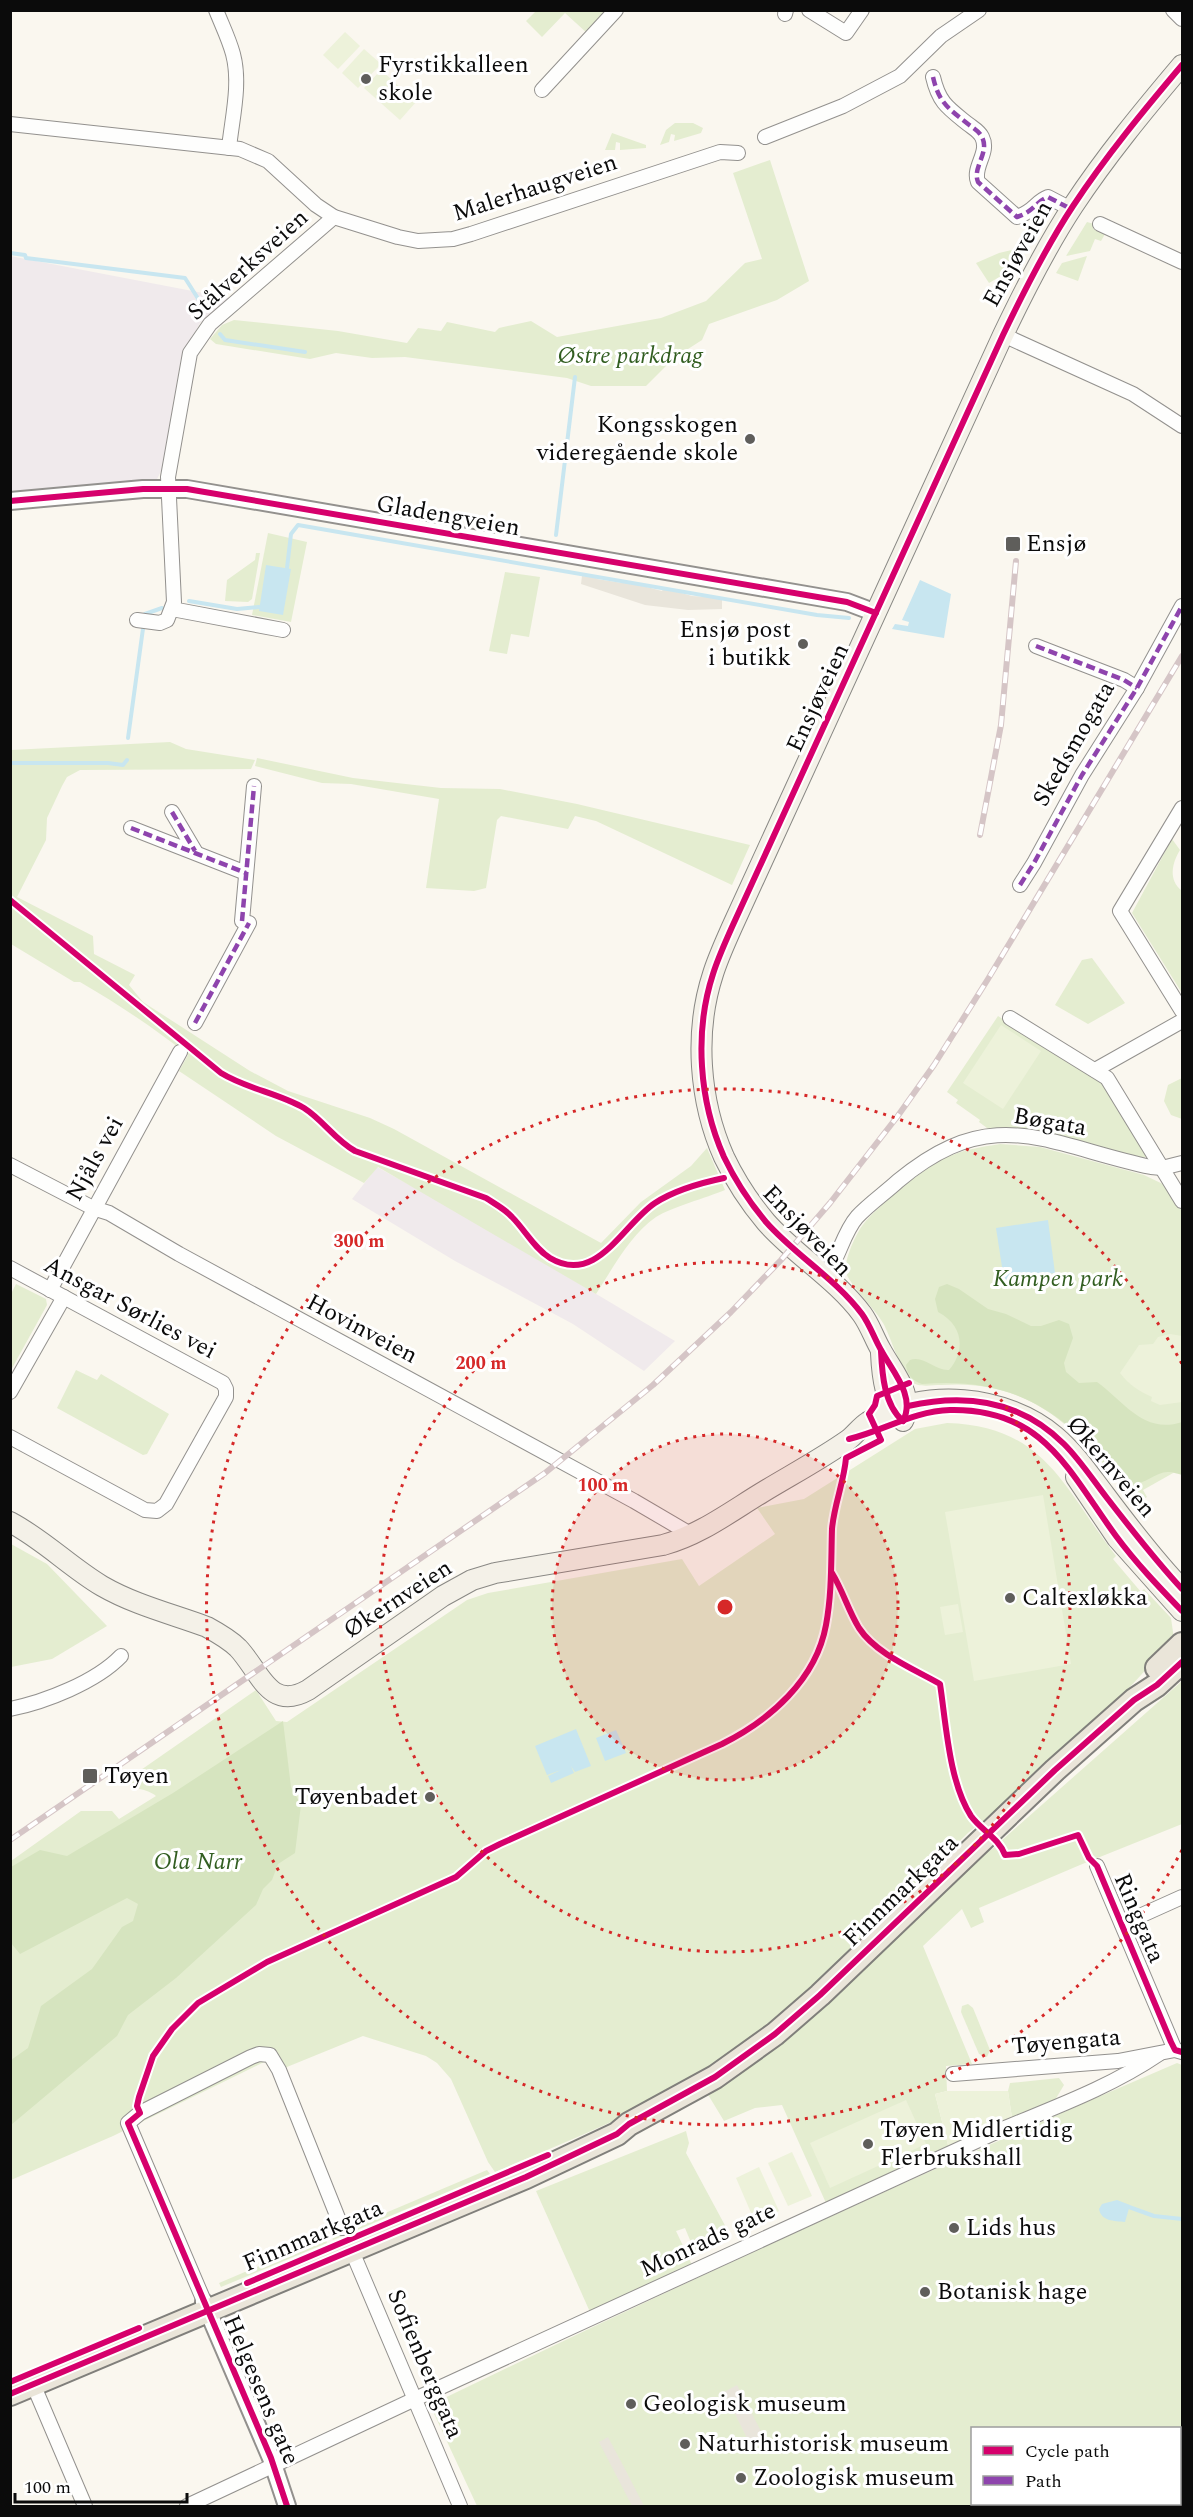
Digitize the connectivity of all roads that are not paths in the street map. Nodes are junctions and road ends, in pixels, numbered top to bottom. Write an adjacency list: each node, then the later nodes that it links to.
1 (216, 10): 13 (street)
2 (616, 10): 10 (street)
3 (809, 10): 4 (street)
4 (862, 10)
5 (979, 10): 12 (street)
6 (1173, 10): 7 (street)
7 (1182, 19)
8 (1182, 65): 15 (main road, Ensjøveien)
9 (933, 77): 15 (street)
10 (542, 90)
11 (10, 124): 13 (street, Malerhaugveien)
12 (765, 137)
13 (229, 148): 16 (street, Malerhaugveien)
14 (738, 153): 16 (street, Malerhaugveien)
15 (1071, 209): 19 (main road, Ensjøveien)
16 (334, 217): 21 (street, Stålverksveien)
17 (1100, 224): 18 (street)
18 (1182, 262)
19 (1003, 335): 20 (street); 25 (main road, Ensjøveien)
20 (1182, 426)
21 (167, 488): 22 (street, Gladengveien); 24 (street, Stålverksveien); 25 (street, Gladengveien)
22 (10, 501)
23 (1182, 606): 29 (street)
24 (172, 609): 26 (street); 27 (street)
25 (876, 613): 49 (main road, Ensjøveien)
26 (142, 621)
27 (283, 630)
28 (1036, 646): 29 (street, Skedsmogata)
29 (1137, 688): 36 (street, Skedsmogata)
30 (254, 786): 35 (street)
31 (1182, 808): 37 (street)
32 (172, 812): 34 (street)
33 (131, 828): 34 (street)
34 (195, 851): 35 (street)
35 (246, 873): 40 (street)
36 (1020, 885)
37 (1182, 1011)
38 (1010, 1018): 42 (street)
39 (1182, 1021): 42 (street)
40 (195, 1023)
41 (180, 1052): 47 (street, Njåls vei)
42 (1095, 1070): 45 (street)
43 (1182, 1162): 45 (street, Bøgata)
44 (10, 1166): 47 (street, Hovinveien)
45 (1162, 1168): 46 (street); 49 (street, Bøgata)
46 (1182, 1201)
47 (93, 1208): 50 (street, Njåls vei); 56 (street, Hovinveien)
48 (10, 1268): 50 (street, Ansgar Sørlies vei)
49 (825, 1277): 53 (main road, Ensjøveien)
50 (50, 1290): 51 (street, Ansgar Sørlies vei)
51 (64, 1297): 52 (street); 54 (street, Ansgar Sørlies vei)
52 (10, 1392)
53 (902, 1412): 56 (main road, Økernveien); 57 (main road, Økernveien); 58 (main road, Økernveien)
54 (10, 1437)
55 (10, 1522): 56 (main road, Økernveien)
56 (692, 1535)
57 (1182, 1589)
58 (1182, 1611)
59 (1182, 1644): 62 (main road, Finnmarkgata)
60 (121, 1656): 63 (street)
61 (1182, 1662): 62 (main road, Finnmarkgata)
62 (1134, 1700): 71 (main road, Finnmarkgata)
63 (10, 1709)
64 (1097, 1866): 66 (street, Ringgata)
65 (1182, 1897): 66 (street, Ringgata)
66 (1122, 1924): 67 (street, Ringgata)
67 (1179, 2051): 68 (street, Tøyengata)
68 (1160, 2054): 70 (street, Tøyengata); 77 (street, Monrads gate)
69 (270, 2055): 72 (street, Sofienberggata); 73 (street, Helgesens gate)
70 (953, 2074)
71 (629, 2124): 72 (main road, Finnmarkgata); 72 (main road, Finnmarkgata)
72 (349, 2239): 73 (main road, Finnmarkgata); 77 (street, Sofienberggata)
73 (206, 2306): 74 (main road, Finnmarkgata); 75 (main road, Finnmarkgata); 78 (street, Helgesens gate)
74 (10, 2382)
75 (33, 2385): 76 (main road, Finnmarkgata); 79 (street)
76 (10, 2394)
77 (415, 2399): 78 (street, Monrads gate); 82 (street, Sofienberggata)
78 (274, 2466): 80 (street, Monrads gate); 81 (street, Helgesens gate)
79 (85, 2506)
80 (187, 2506)
81 (288, 2506)
82 (460, 2506)

